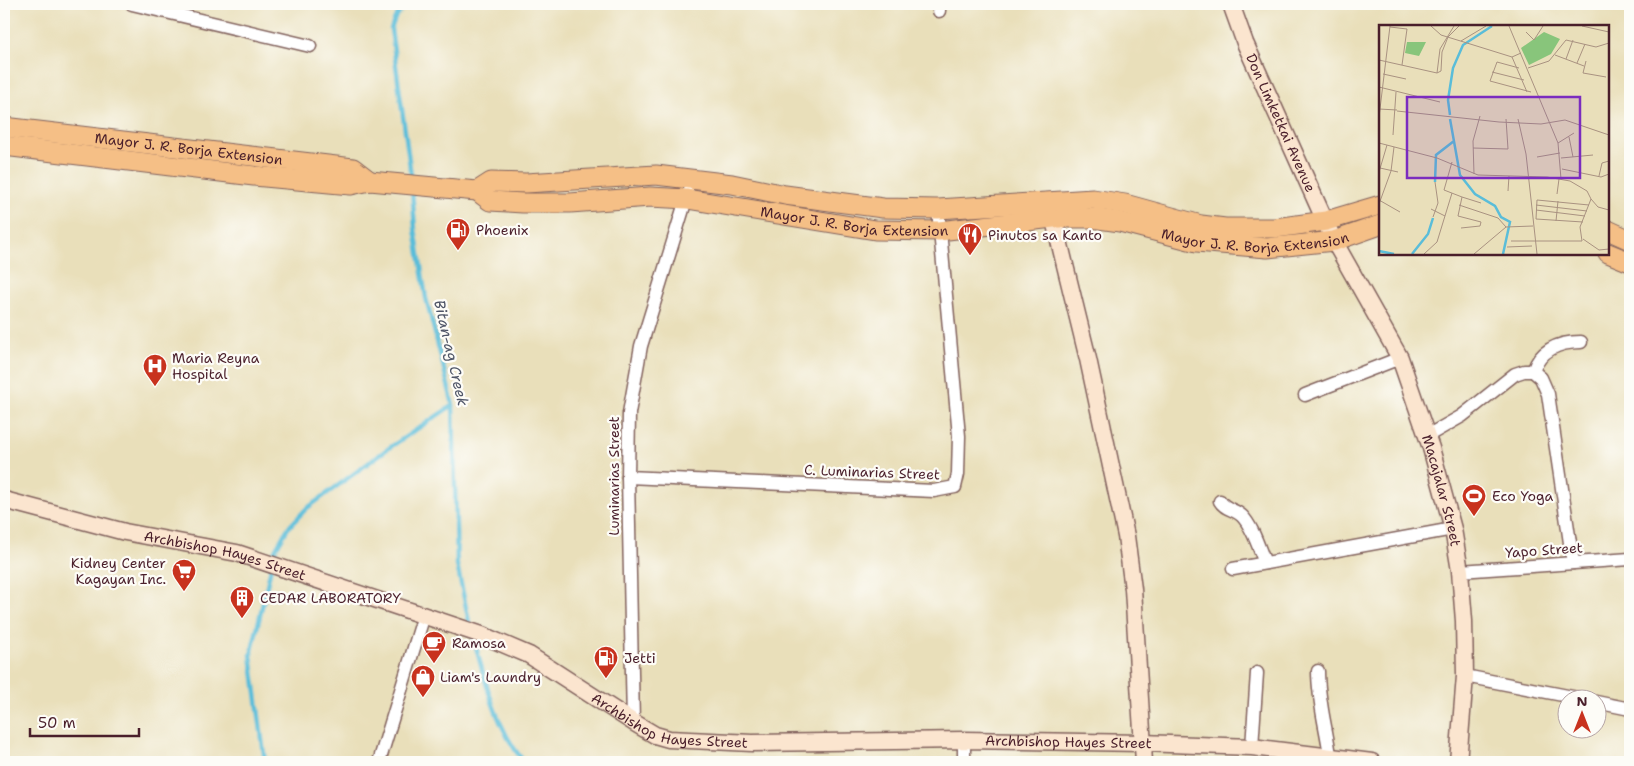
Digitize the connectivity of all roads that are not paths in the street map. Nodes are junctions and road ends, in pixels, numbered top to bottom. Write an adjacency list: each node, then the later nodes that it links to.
1 (132, 4): 3 (street)
2 (1231, 4): 13 (street, Don Limketkai Avenue)
3 (310, 46)
4 (4, 127): 6 (main road, Mayor J. R. Borja Extension)
5 (4, 146): 6 (main road, Mayor J. R. Borja Extension)
6 (206, 161): 8 (main road, Mayor J. R. Borja Extension)
7 (691, 178): 8 (main road, Mayor J. R. Borja Extension); 9 (street, Luminarias Street); 11 (main road, Mayor J. R. Borja Extension)
8 (477, 191): 9 (main road, Mayor J. R. Borja Extension)
9 (687, 198): 16 (main road, Mayor J. R. Borja Extension); 26 (street, Luminarias Street)
10 (1379, 205): 13 (main road, Mayor J. R. Borja Extension)
11 (938, 209): 12 (main road, Mayor J. R. Borja Extension); 16 (street, C. Luminarias Street)
12 (1051, 209): 13 (main road, Mayor J. R. Borja Extension); 16 (main road, Mayor J. R. Borja Extension); 18 (main road, Mayor J. R. Borja Extension); 44 (street)
13 (1326, 221): 18 (street, Don Limketkai Avenue)
14 (1379, 225): 18 (main road, Mayor J. R. Borja Extension)
15 (1609, 230): 17 (main road)
16 (939, 231): 26 (street, C. Luminarias Street)
17 (1630, 240)
18 (1334, 241): 22 (street, Macajalar Street)
19 (1609, 253): 20 (main road)
20 (1630, 262)
21 (1581, 342): 23 (street)
22 (1400, 358): 24 (street); 25 (street, Macajalar Street)
23 (1533, 371): 25 (street); 32 (street)
24 (1305, 395)
25 (1427, 436): 29 (street, Macajalar Street)
26 (628, 477): 42 (street, Luminarias Street)
27 (4, 500): 35 (street, Archbishop Hayes Street)
28 (1220, 501): 31 (street)
29 (1453, 529): 31 (street); 34 (street, Macajalar Street)
30 (1630, 560): 32 (street, Yapo Street)
31 (1266, 563): 33 (street)
32 (1573, 563): 34 (street, Yapo Street)
33 (1233, 569)
34 (1460, 571): 38 (street, Macajalar Street)
35 (424, 615): 42 (street, Archbishop Hayes Street); 47 (street)
36 (1318, 671): 46 (street)
37 (1257, 673): 45 (street)
38 (1465, 676): 39 (street); 51 (street, Macajalar Street)
39 (1556, 694)
40 (1606, 704): 41 (street)
41 (1630, 709)
42 (633, 722): 43 (street, Archbishop Hayes Street)
43 (964, 740): 44 (street, Archbishop Hayes Street); 48 (street)
44 (1142, 743): 45 (street, Archbishop Hayes Street); 49 (street)
45 (1252, 747): 46 (street, Archbishop Hayes Street)
46 (1330, 755): 50 (street, Archbishop Hayes Street)
47 (379, 762)
48 (964, 762)
49 (1144, 762)
50 (1372, 762)
51 (1458, 762)

